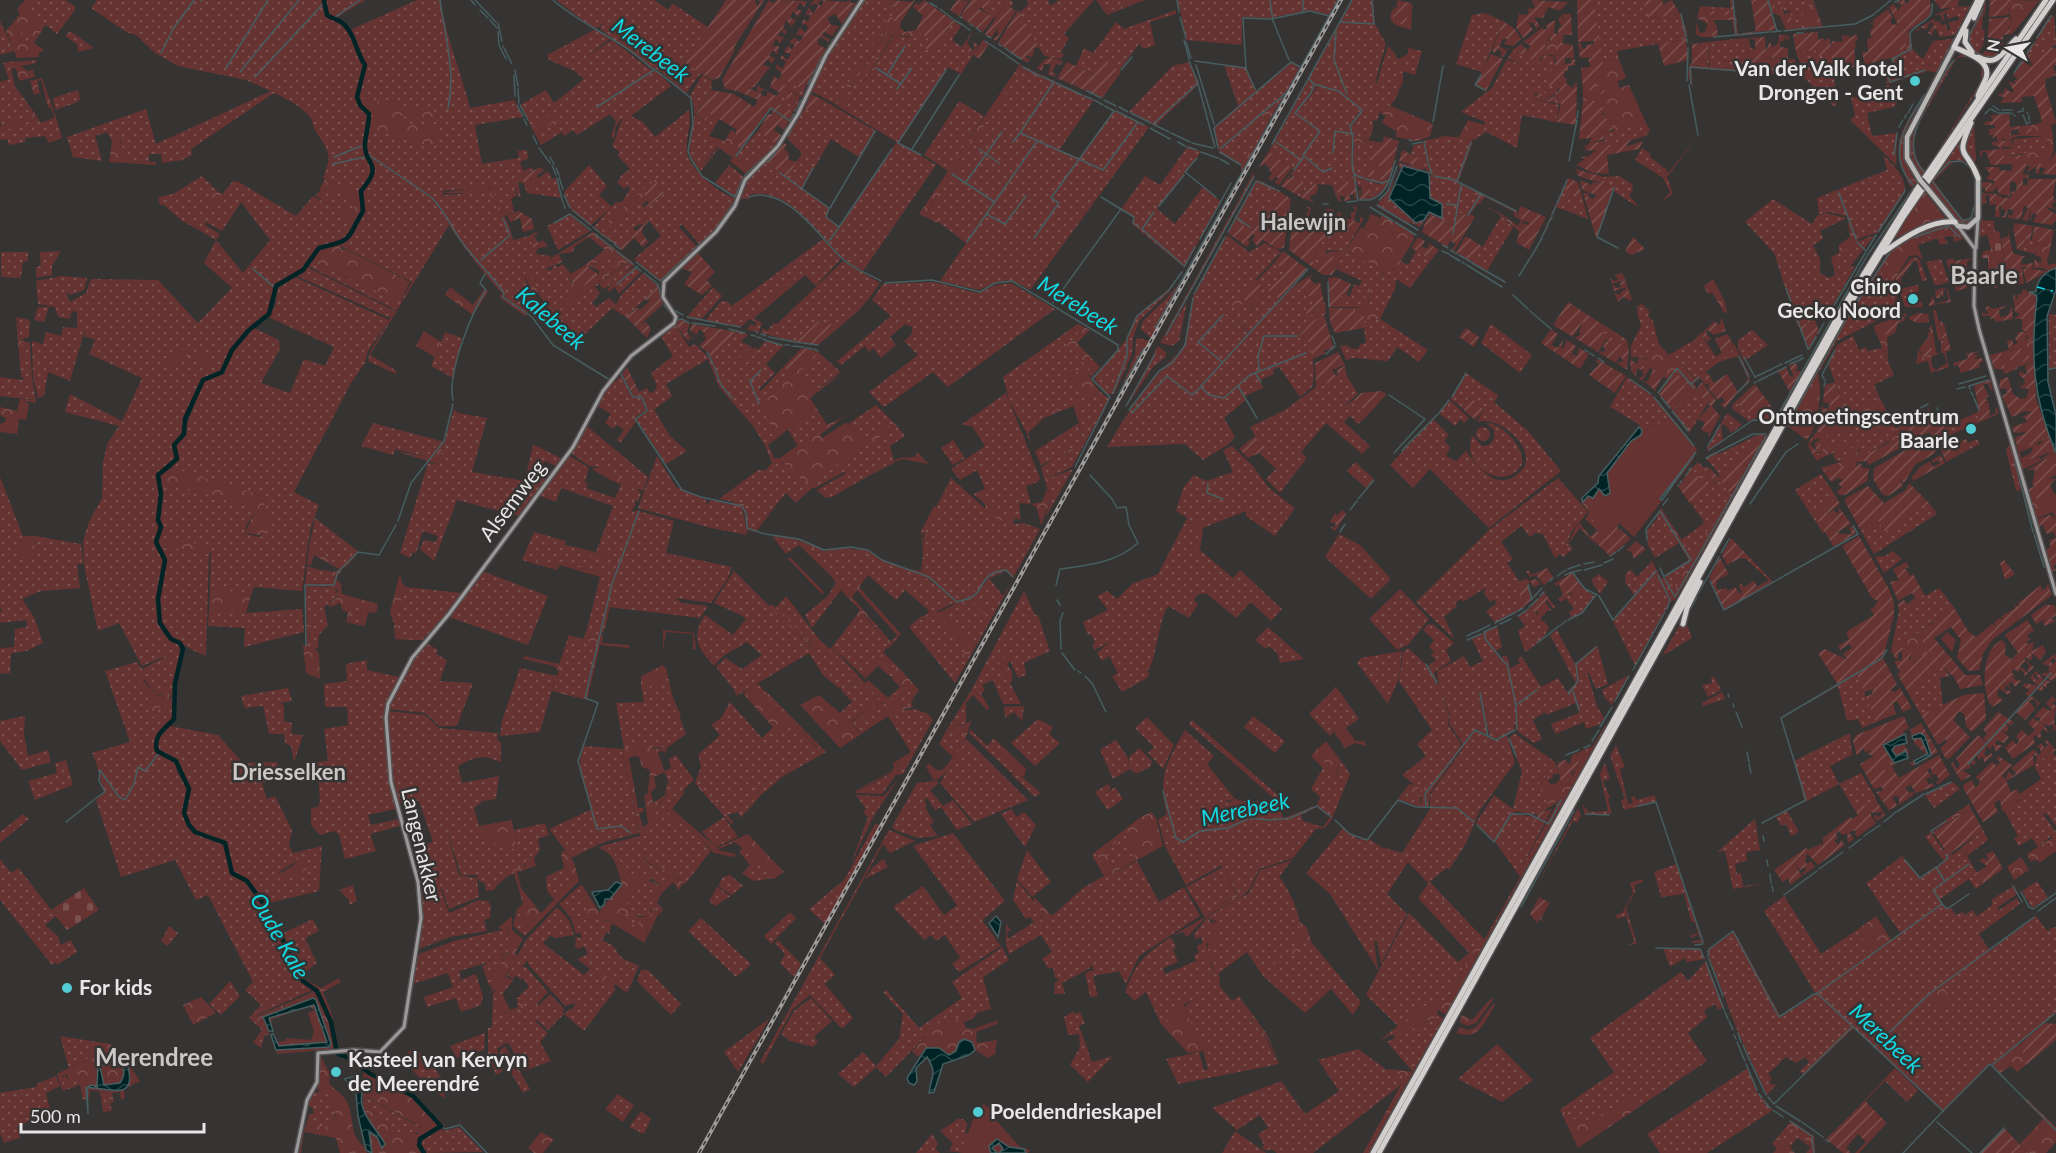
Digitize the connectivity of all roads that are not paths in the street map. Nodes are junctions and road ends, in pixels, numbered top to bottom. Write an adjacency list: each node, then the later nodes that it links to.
1 (862, 0): 21 (main road, Alsemweg)
2 (1980, 0): 5 (highway); 7 (highway)
3 (2046, 0): 6 (highway)
4 (2053, 0): 10 (highway)
5 (1966, 31): 7 (highway); 8 (highway)
6 (2020, 37): 8 (highway); 9 (highway)
7 (1956, 46): 8 (highway); 9 (highway); 12 (main road, bridge)
8 (1972, 52)
9 (1976, 102): 23 (highway)
10 (1977, 111): 11 (highway); 17 (highway)
11 (1978, 178): 13 (main road)
12 (1949, 215): 14 (highway); 15 (main road)
13 (1978, 218): 15 (main road); 16 (main road)
14 (1945, 222): 15 (highway); 17 (highway)
15 (1956, 224): 16 (main road)
16 (1975, 249): 19 (main road)
17 (1880, 254): 18 (highway)
18 (1713, 550): 20 (highway); 24 (highway)
19 (2056, 594)
20 (1683, 624)
21 (424, 643): 22 (main road, Langenakker)
22 (296, 1153)
23 (1373, 1153)
24 (1379, 1153)

